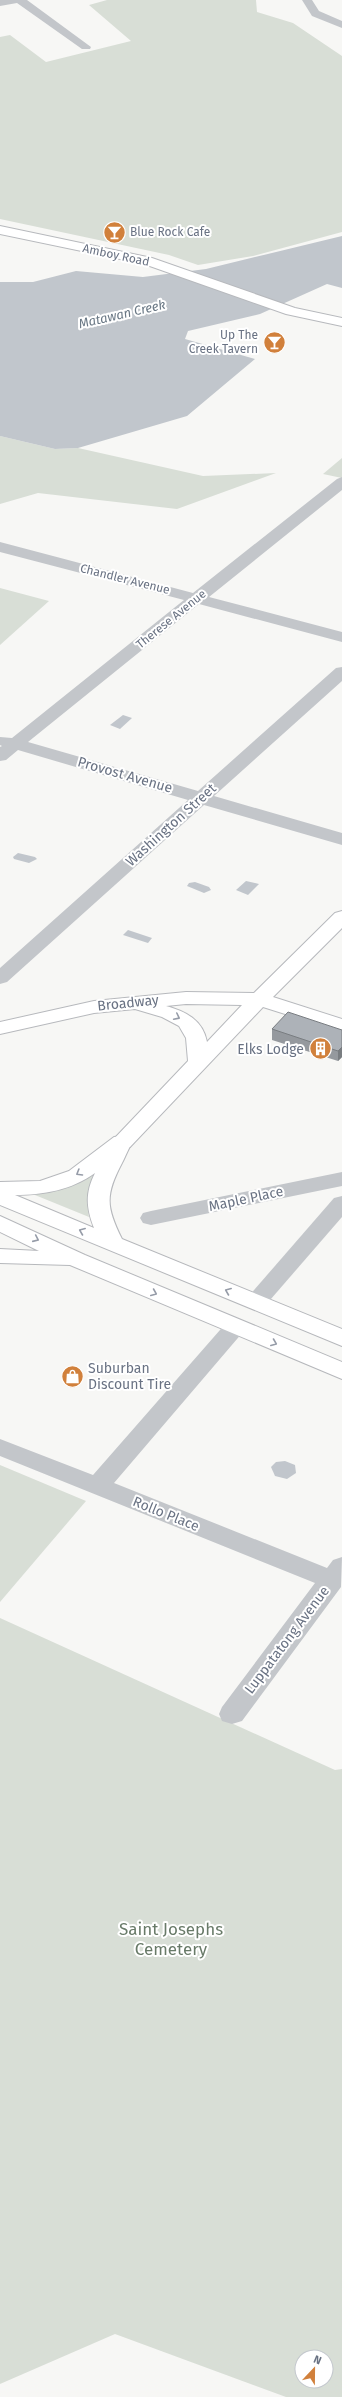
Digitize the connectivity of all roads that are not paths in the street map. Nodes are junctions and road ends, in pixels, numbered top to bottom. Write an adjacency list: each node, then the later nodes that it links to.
1 (15, 0): 4 (street)
2 (20, 0): 6 (street)
3 (307, 0): 5 (street)
4 (0, 3)
5 (342, 25)
6 (86, 47)
7 (0, 230): 8 (main road, Amboy Road)
8 (342, 322)
9 (342, 482): 11 (street, Therese Avenue)
10 (0, 547): 11 (street, Chandler Avenue)
11 (197, 598): 12 (street, Chandler Avenue); 14 (street, Therese Avenue)
12 (342, 637)
13 (342, 672): 16 (street, Washington Street)
14 (8, 741): 15 (street, Therese Avenue); 16 (street, Provost Avenue)
15 (0, 756)
16 (201, 798): 17 (street, Provost Avenue); 19 (street, Washington Street)
17 (342, 839)
18 (342, 917): 20 (main road)
19 (0, 978)
20 (258, 999): 21 (main road, Broadway); 22 (main road, Broadway); 24 (main road)
21 (126, 1002): 23 (main road, Broadway); 24 (main road, one-way to 24)
22 (342, 1026)
23 (0, 1028)
24 (198, 1065): 25 (main road)
25 (122, 1142): 27 (main road, one-way to 27); 32 (main road)
26 (342, 1179): 30 (street, Maple Place)
27 (0, 1189)
28 (0, 1197): 32 (main road, one-way to 28)
29 (342, 1203): 35 (street)
30 (151, 1218)
31 (0, 1224): 34 (main road, one-way to 34)
32 (113, 1244): 35 (main road, one-way to 32)
33 (0, 1256): 34 (main road)
34 (77, 1260): 36 (main road, one-way to 36)
35 (256, 1302): 37 (main road)
36 (235, 1327): 38 (main road, one-way to 38); 40 (street)
37 (342, 1338)
38 (342, 1371)
39 (0, 1447): 40 (street, Rollo Place)
40 (97, 1486): 41 (street, Rollo Place)
41 (337, 1573): 42 (street, Luppatatong Avenue)
42 (232, 1714)

